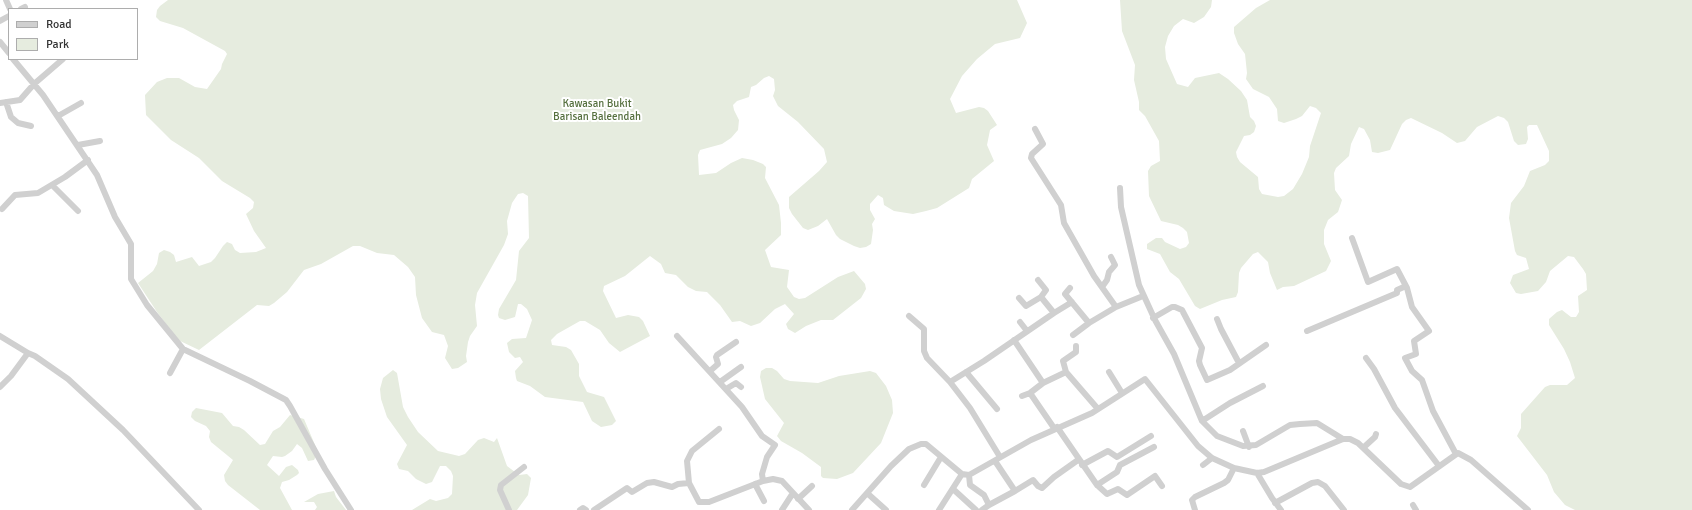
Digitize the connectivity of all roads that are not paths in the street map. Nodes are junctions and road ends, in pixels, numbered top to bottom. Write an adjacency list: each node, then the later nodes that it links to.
1 (0, 42): 2 (street)
2 (8, 52)
3 (14, 60): 5 (street)
4 (62, 60): 5 (street)
5 (34, 84): 6 (street); 8 (street)
6 (3, 103): 9 (street)
7 (81, 103): 8 (street)
8 (58, 116): 12 (street)
9 (31, 126)
10 (1034, 129): 22 (street)
11 (100, 141): 12 (street)
12 (78, 145): 13 (street)
13 (88, 160): 14 (street); 44 (street)
14 (52, 185): 16 (street); 17 (street)
15 (1120, 188): 24 (street)
16 (2, 209)
17 (78, 211)
18 (1352, 238): 21 (street)
19 (1112, 257): 22 (street)
20 (1038, 280): 25 (street)
21 (1406, 286): 36 (street); 76 (street)
22 (1102, 287): 28 (street)
23 (1070, 288): 27 (street)
24 (1143, 296): 28 (street); 31 (street)
25 (1041, 297): 26 (street); 29 (street)
26 (1019, 298)
27 (1072, 302): 29 (street); 34 (street)
28 (1116, 307): 34 (street)
29 (1054, 313): 35 (street)
30 (909, 316): 55 (street)
31 (1153, 318): 47 (street); 66 (street)
32 (1218, 320): 47 (street)
33 (1020, 322): 35 (street)
34 (1089, 323): 37 (street)
35 (1027, 331): 40 (street)
36 (1307, 331)
37 (1073, 335)
38 (0, 336): 45 (street)
39 (677, 336): 49 (street)
40 (1014, 340): 51 (street); 56 (street)
41 (736, 342): 49 (street)
42 (1266, 345): 47 (street)
43 (1076, 346): 52 (street)
44 (183, 349): 50 (street); 105 (street)
45 (28, 353): 58 (street); 104 (street)
46 (1366, 358): 83 (street)
47 (1239, 363)
48 (741, 368): 54 (street)
49 (710, 371): 54 (street)
50 (170, 372)
51 (966, 372): 55 (street); 64 (street)
52 (1066, 372): 56 (street); 65 (street)
53 (1109, 372): 62 (street)
54 (720, 382): 60 (street)
55 (950, 382): 79 (street)
56 (1043, 383): 61 (street)
57 (1263, 386): 66 (street)
58 (0, 387)
59 (742, 387): 60 (street)
60 (726, 389): 88 (street)
61 (1030, 393): 63 (street); 67 (street)
62 (1122, 393): 65 (street); 78 (street)
63 (1022, 396)
64 (997, 409)
65 (1098, 409): 67 (street)
66 (1202, 421): 74 (street)
67 (1056, 428): 79 (street); 80 (street)
68 (719, 429): 89 (street)
69 (1243, 431): 74 (street)
70 (1376, 434): 75 (street)
71 (1151, 436): 80 (street)
72 (1343, 440): 74 (street); 75 (street); 85 (street)
73 (1154, 447): 92 (street)
74 (1249, 447)
75 (1363, 448): 83 (street)
76 (1456, 454): 83 (street); 120 (street)
77 (941, 457): 86 (street); 91 (street); 98 (street)
78 (1212, 458): 81 (street); 84 (street)
79 (997, 459): 87 (street); 96 (street)
80 (1080, 462): 92 (street); 96 (street)
81 (1202, 465)
82 (524, 466): 106 (street)
83 (1439, 466)
84 (1234, 468): 85 (street); 117 (street)
85 (1257, 473): 101 (street)
86 (962, 474): 87 (street); 95 (street)
87 (969, 475): 102 (street)
88 (763, 481): 90 (street); 97 (street)
89 (689, 483): 90 (street); 109 (street)
90 (755, 484): 100 (street)
91 (924, 485)
92 (1097, 485): 94 (street)
93 (812, 486): 99 (street)
94 (1162, 486)
95 (953, 489): 114 (street); 115 (street)
96 (1015, 491): 102 (street)
97 (794, 493): 99 (street); 110 (street)
98 (867, 493): 112 (street); 113 (street)
99 (798, 499): 111 (street)
100 (764, 501)
101 (1275, 502): 103 (street); 118 (street)
102 (990, 505): 116 (street)
103 (1342, 508): 119 (street)
104 (199, 510)
105 (351, 510)
106 (510, 510)
107 (580, 510): 108 (street)
108 (586, 510)
109 (594, 510)
110 (782, 510)
111 (809, 510)
112 (852, 510)
113 (886, 510)
114 (939, 510)
115 (976, 510)
116 (982, 510)
117 (1195, 510)
118 (1281, 510)
119 (1335, 510)
120 (1528, 510)

